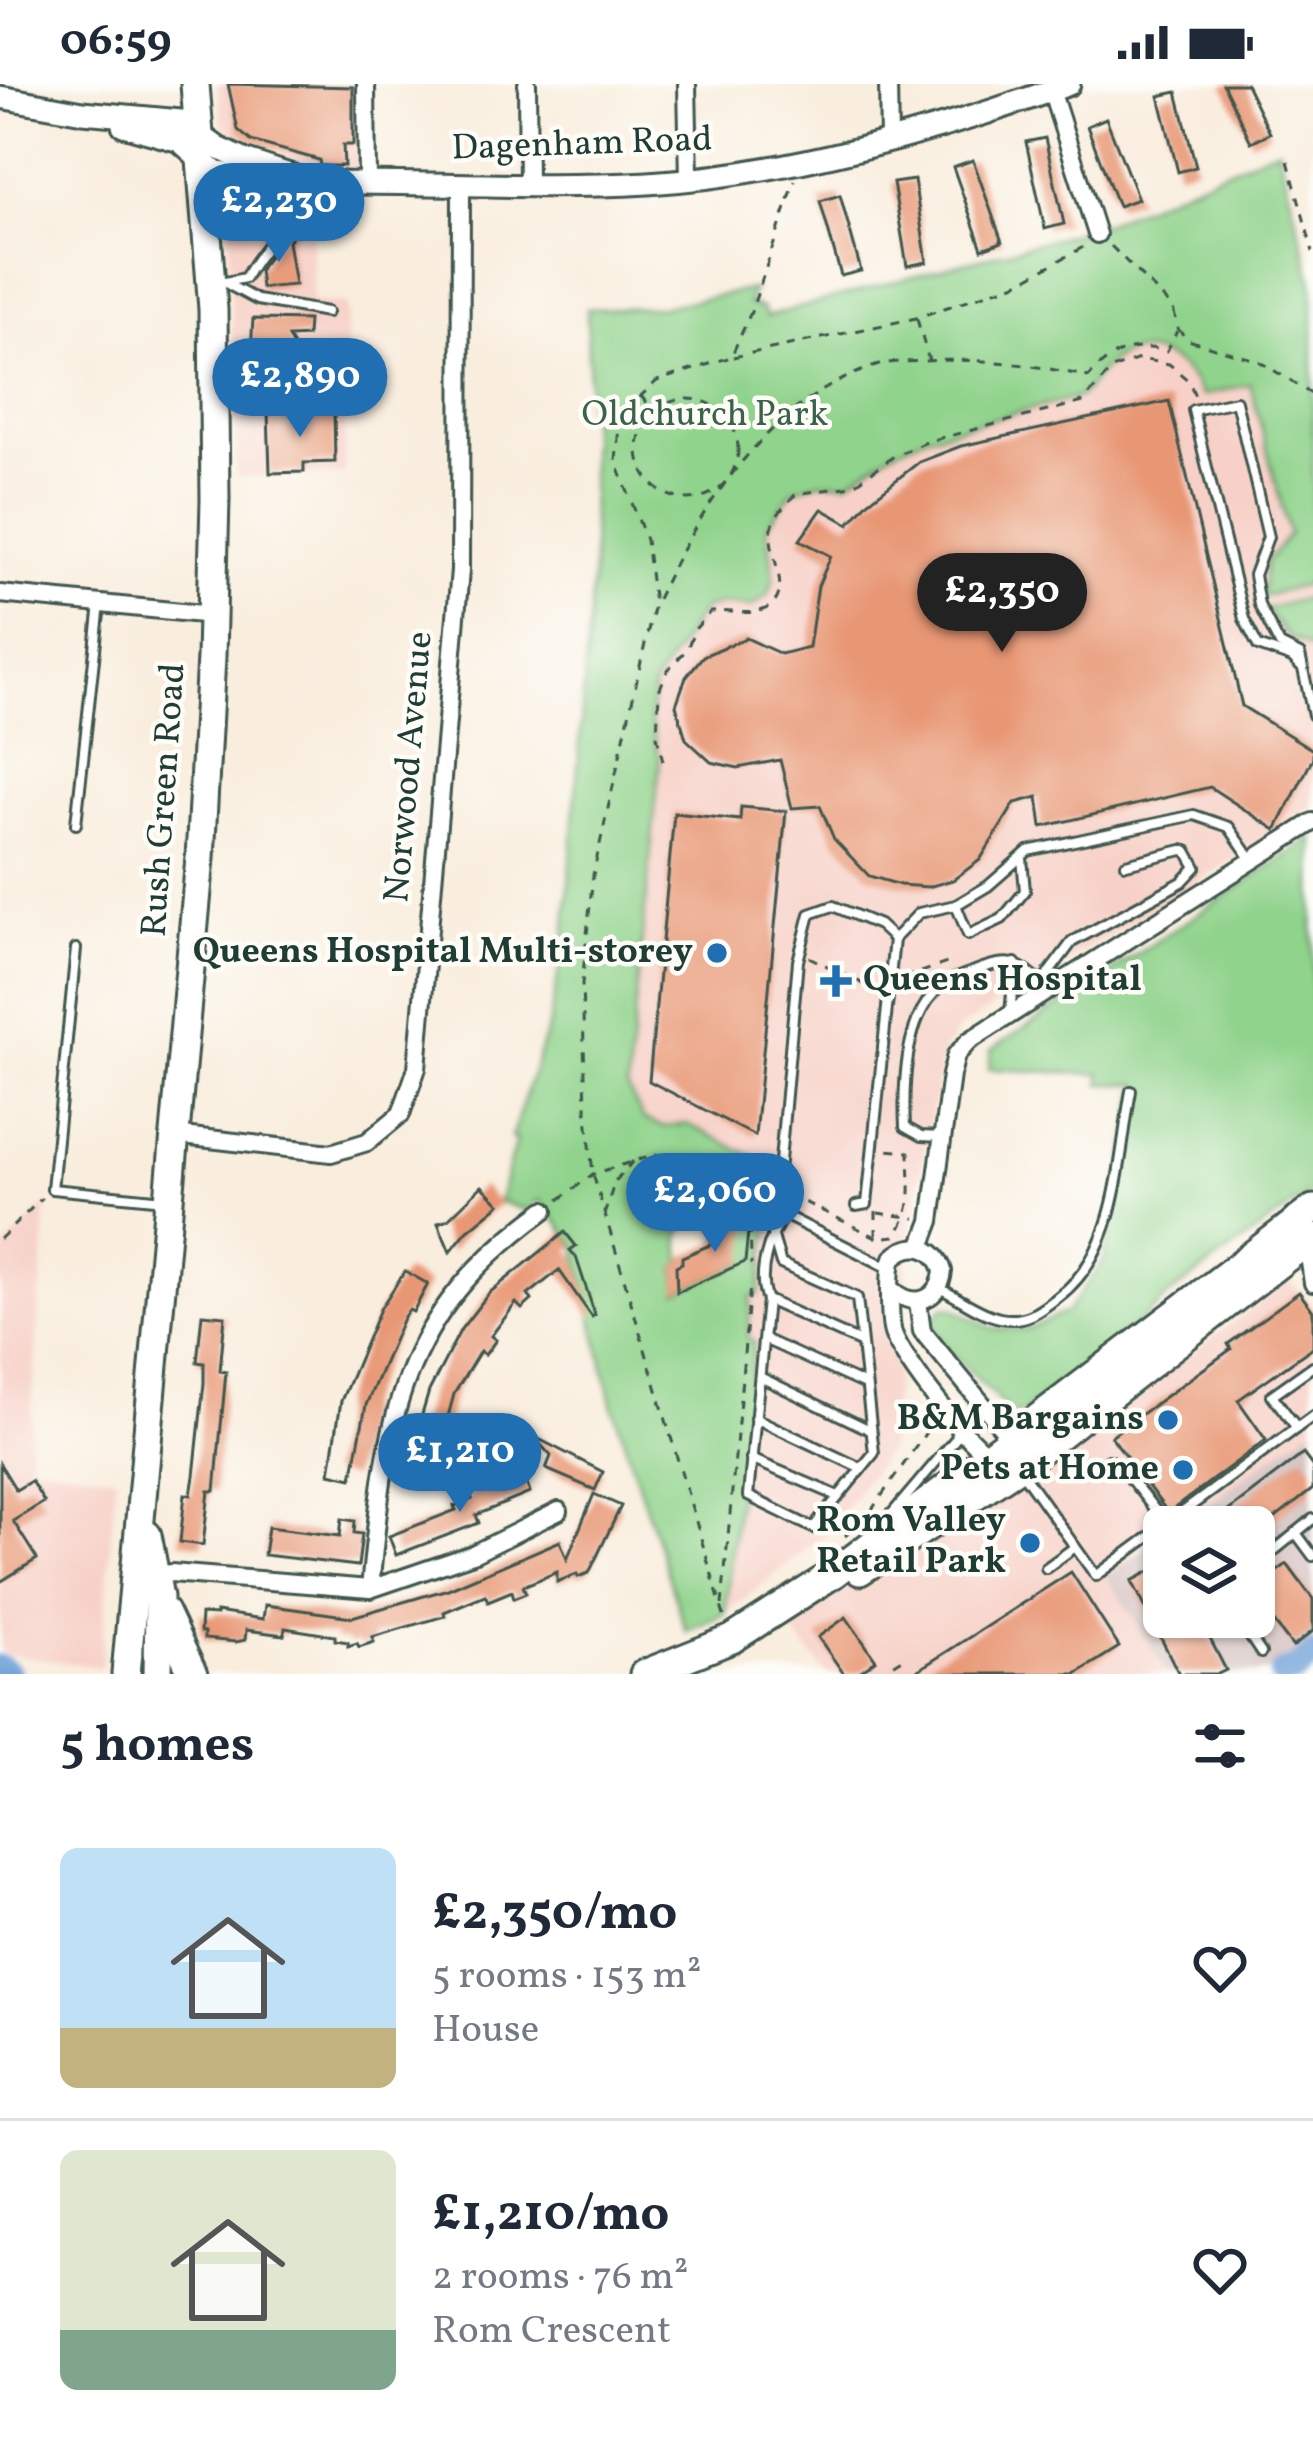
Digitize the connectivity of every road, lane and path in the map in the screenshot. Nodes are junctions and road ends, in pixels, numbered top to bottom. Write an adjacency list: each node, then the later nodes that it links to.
1 (192, 84): 9 (street); 10 (main road, Rush Green Road)
2 (366, 84): 19 (street)
3 (526, 84): 21 (street)
4 (687, 84): 18 (street)
5 (888, 84): 11 (street)
6 (1060, 87): 11 (street, Dagenham Road); 22 (street)
7 (0, 97): 8 (street, Dagenham Road)
8 (83, 112): 9 (street, Dagenham Road); 10 (street, Dagenham Road)
9 (137, 117): 10 (street, Dagenham Road)
10 (185, 134): 12 (street, Dagenham Road); 13 (main road, Rush Green Road)
11 (889, 140): 14 (street, Dagenham Road)
12 (231, 155): 13 (street, Dagenham Road); 16 (street, Dagenham Road)
13 (200, 161): 17 (street, Dagenham Road); 23 (main road, Rush Green Road)
14 (795, 161): 18 (street, Dagenham Road); 29 (path)
15 (1288, 161): 24 (path)
16 (302, 178): 17 (street, Dagenham Road); 19 (street, Dagenham Road); 25 (lane)
17 (258, 179): 23 (street)
18 (688, 179): 21 (street, Dagenham Road)
19 (367, 183): 20 (street, Dagenham Road)
20 (461, 184): 21 (street, Dagenham Road); 63 (street, Norwood Avenue)
21 (528, 184)
22 (1096, 234): 27 (path); 28 (path)
23 (206, 238): 25 (main road, Rush Green Road)
24 (1313, 252)
25 (220, 284): 26 (lane); 41 (main road, Rush Green Road)
26 (327, 312)
27 (916, 318): 29 (path); 30 (path)
28 (1178, 329): 30 (path); 32 (path)
29 (731, 358): 34 (path)
30 (929, 361): 37 (path)
31 (1313, 382): 32 (path)
32 (1299, 386): 33 (path)
33 (1313, 395)
34 (641, 396): 36 (path); 40 (path)
35 (1198, 409): 42 (lane); 42 (lane); 44 (path)
36 (654, 413): 37 (path); 37 (path)
37 (729, 478): 40 (path)
38 (0, 594): 39 (street)
39 (100, 602): 41 (street); 46 (lane)
40 (654, 604): 66 (path)
41 (212, 615): 63 (main road, Rush Green Road)
42 (1300, 667): 43 (lane)
43 (1313, 715)
44 (663, 761)
45 (1313, 822): 48 (street)
46 (76, 824)
47 (1022, 857): 48 (lane); 50 (lane); 50 (lane)
48 (1252, 862): 55 (street)
49 (1126, 864): 51 (lane)
50 (956, 905): 52 (lane)
51 (1086, 938): 55 (lane); 59 (lane)
52 (894, 939): 69 (lane); 72 (lane)
53 (76, 949): 70 (lane)
54 (807, 957): 60 (path)
55 (1081, 957): 59 (street)
56 (1015, 962): 59 (lane); 61 (lane); 64 (lane)
57 (948, 970): 58 (path)
58 (899, 980)
59 (1051, 987): 61 (street)
60 (882, 993)
61 (1010, 1013): 64 (street)
62 (1131, 1091): 87 (lane)
63 (174, 1135): 71 (main road, Rush Green Road)
64 (944, 1138): 78 (street)
65 (634, 1160): 66 (path); 67 (path); 77 (path)
66 (593, 1174): 74 (path); 77 (path)
67 (726, 1174): 68 (path); 79 (path)
68 (735, 1174): 69 (path); 122 (path)
69 (778, 1183): 76 (lane)
70 (52, 1189): 71 (lane); 82 (path)
71 (167, 1201): 119 (main road, Rush Green Road)
72 (856, 1206)
73 (1313, 1209): 101 (main road)
74 (545, 1210): 120 (street)
75 (876, 1213): 78 (path)
76 (784, 1215): 80 (lane); 85 (lane)
77 (604, 1216): 122 (path)
78 (931, 1221): 83 (street)
79 (711, 1223)
80 (772, 1234): 89 (lane); 92 (lane)
81 (1313, 1238): 105 (main road)
82 (0, 1239)
83 (922, 1247): 85 (street); 87 (street)
84 (1313, 1248): 86 (street)
85 (889, 1268): 88 (street)
86 (1313, 1283)
87 (939, 1288): 90 (street)
88 (894, 1291): 90 (street); 98 (street)
89 (767, 1300): 91 (lane); 92 (lane)
90 (918, 1301): 101 (street)
91 (764, 1339): 94 (lane); 95 (lane)
92 (862, 1342): 95 (lane)
93 (1313, 1366): 99 (lane)
94 (760, 1377): 97 (lane); 100 (lane)
95 (866, 1385): 100 (lane)
96 (1313, 1416): 99 (lane)
97 (755, 1418): 103 (lane); 106 (lane)
98 (955, 1424): 102 (street); 117 (lane)
99 (1297, 1428): 109 (lane)
100 (871, 1430): 106 (lane)
101 (1012, 1436): 102 (main road); 105 (street)
102 (987, 1456): 105 (street); 117 (main road)
103 (751, 1459): 107 (lane); 107 (lane)
104 (1108, 1460): 108 (lane)
105 (1018, 1467): 114 (lane); 121 (main road)
106 (861, 1468): 107 (lane)
107 (838, 1496)
108 (1149, 1506)
109 (1191, 1506)
110 (559, 1511): 120 (street)
111 (1313, 1519): 112 (lane)
112 (1296, 1533): 115 (lane); 116 (lane)
113 (1143, 1541): 114 (lane)
114 (1075, 1547): 118 (lane)
115 (1275, 1550)
116 (1313, 1556)
117 (854, 1558): 121 (main road)
118 (1046, 1568)
119 (149, 1584): 120 (street); 127 (main road, Rush Green Road); 128 (main road, Rush Green Road); 129 (main road, Rush Green Road)
120 (370, 1589)
121 (790, 1601): 124 (main road)
122 (722, 1606): 124 (path)
123 (1251, 1638): 125 (lane)
124 (732, 1639): 130 (main road)
125 (1261, 1653)
126 (904, 1658): 131 (path)
127 (126, 1674)
128 (158, 1674)
129 (193, 1674)
130 (644, 1674)
131 (879, 1674)

